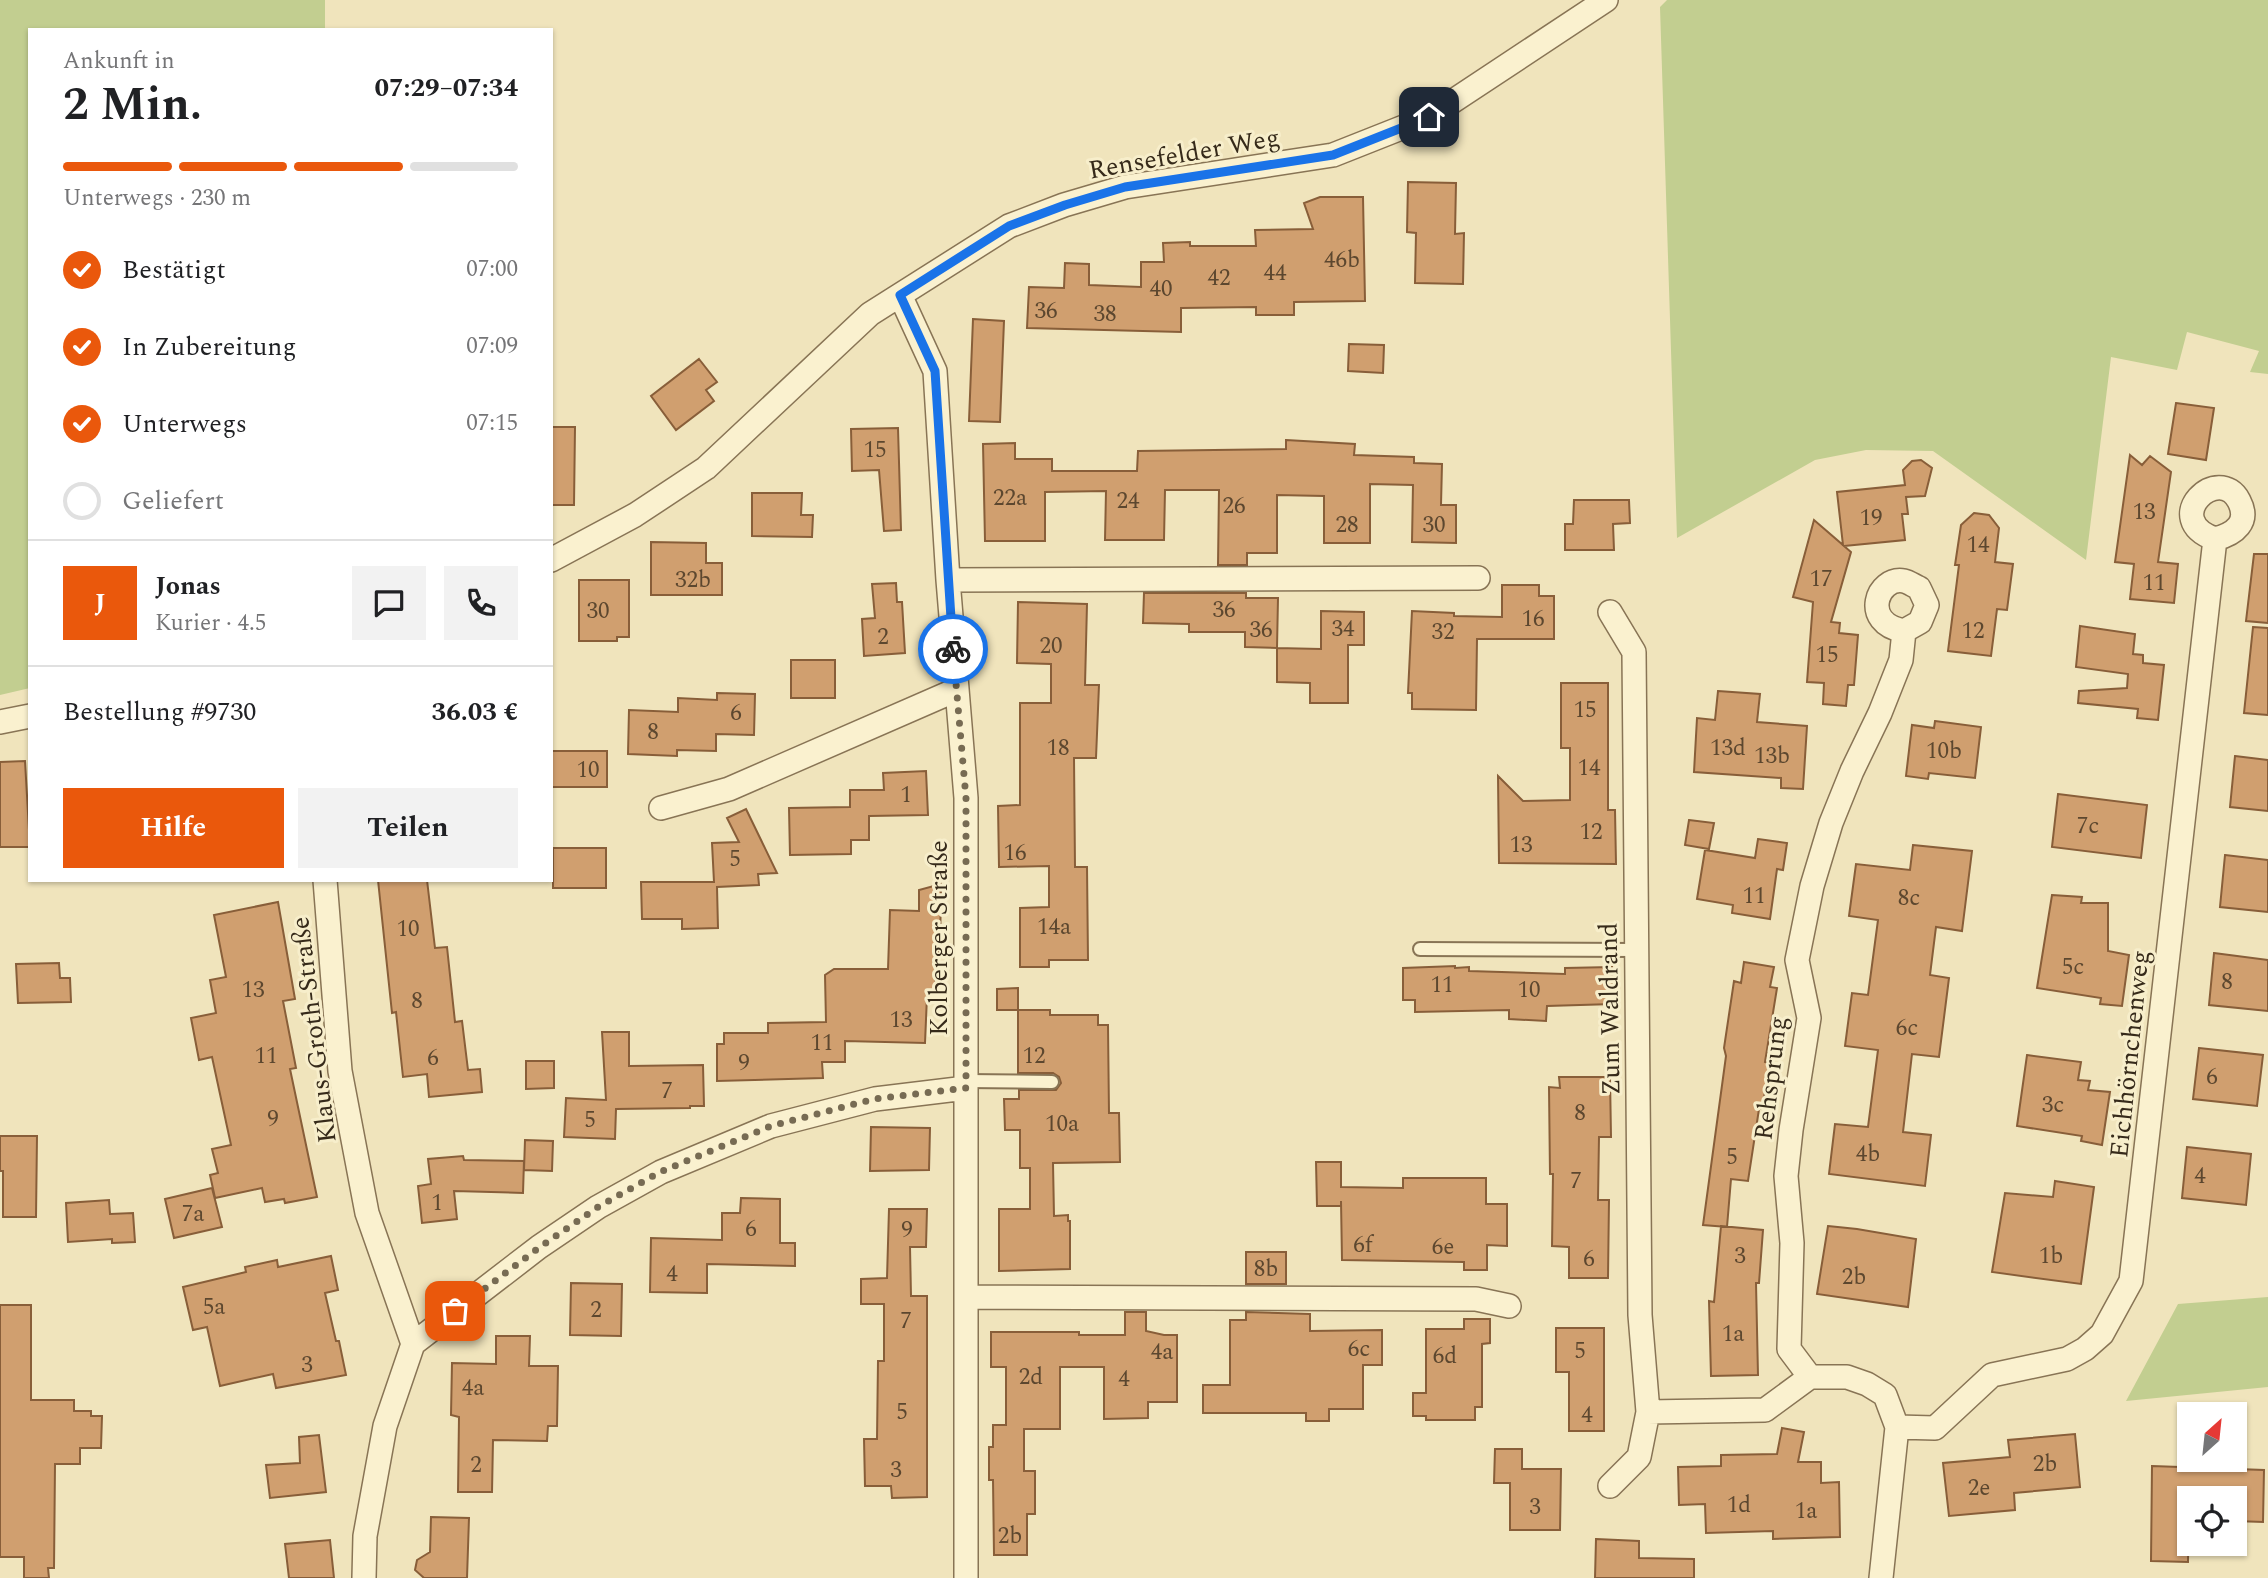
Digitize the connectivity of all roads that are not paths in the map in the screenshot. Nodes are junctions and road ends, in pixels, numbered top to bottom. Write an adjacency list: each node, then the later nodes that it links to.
1 (1606, 0): 2 (street, Rensefelder Weg)
2 (900, 295): 4 (street, Rensefelder Weg); 6 (street, Kolberger Straße)
3 (2215, 538): 23 (street, Eichhörnchenweg)
4 (553, 559)
5 (1478, 578): 6 (street)
6 (948, 580): 9 (street, Kolberger Straße)
7 (1610, 612): 15 (street, Zum Waldrand)
8 (1904, 631): 21 (street, Rehsprung)
9 (956, 690): 12 (street); 17 (street, Kolberger Straße)
10 (28, 716): 11 (street)
11 (0, 722)
12 (661, 808)
13 (325, 882): 20 (street, Klaus-Groth-Straße)
14 (1420, 949): 15 (lane)
15 (1637, 950): 22 (street, Zum Waldrand)
16 (1052, 1082): 17 (lane)
17 (966, 1085): 18 (street, Kolberger Straße); 20 (street)
18 (967, 1297): 19 (street); 26 (street, Kolberger Straße)
19 (1509, 1306)
20 (413, 1343): 25 (street)
21 (1810, 1377): 22 (street); 23 (street)
22 (1648, 1412): 24 (street, Zum Waldrand)
23 (1897, 1427): 27 (street)
24 (1610, 1486)
25 (364, 1578)
26 (966, 1578)
27 (1881, 1578)

